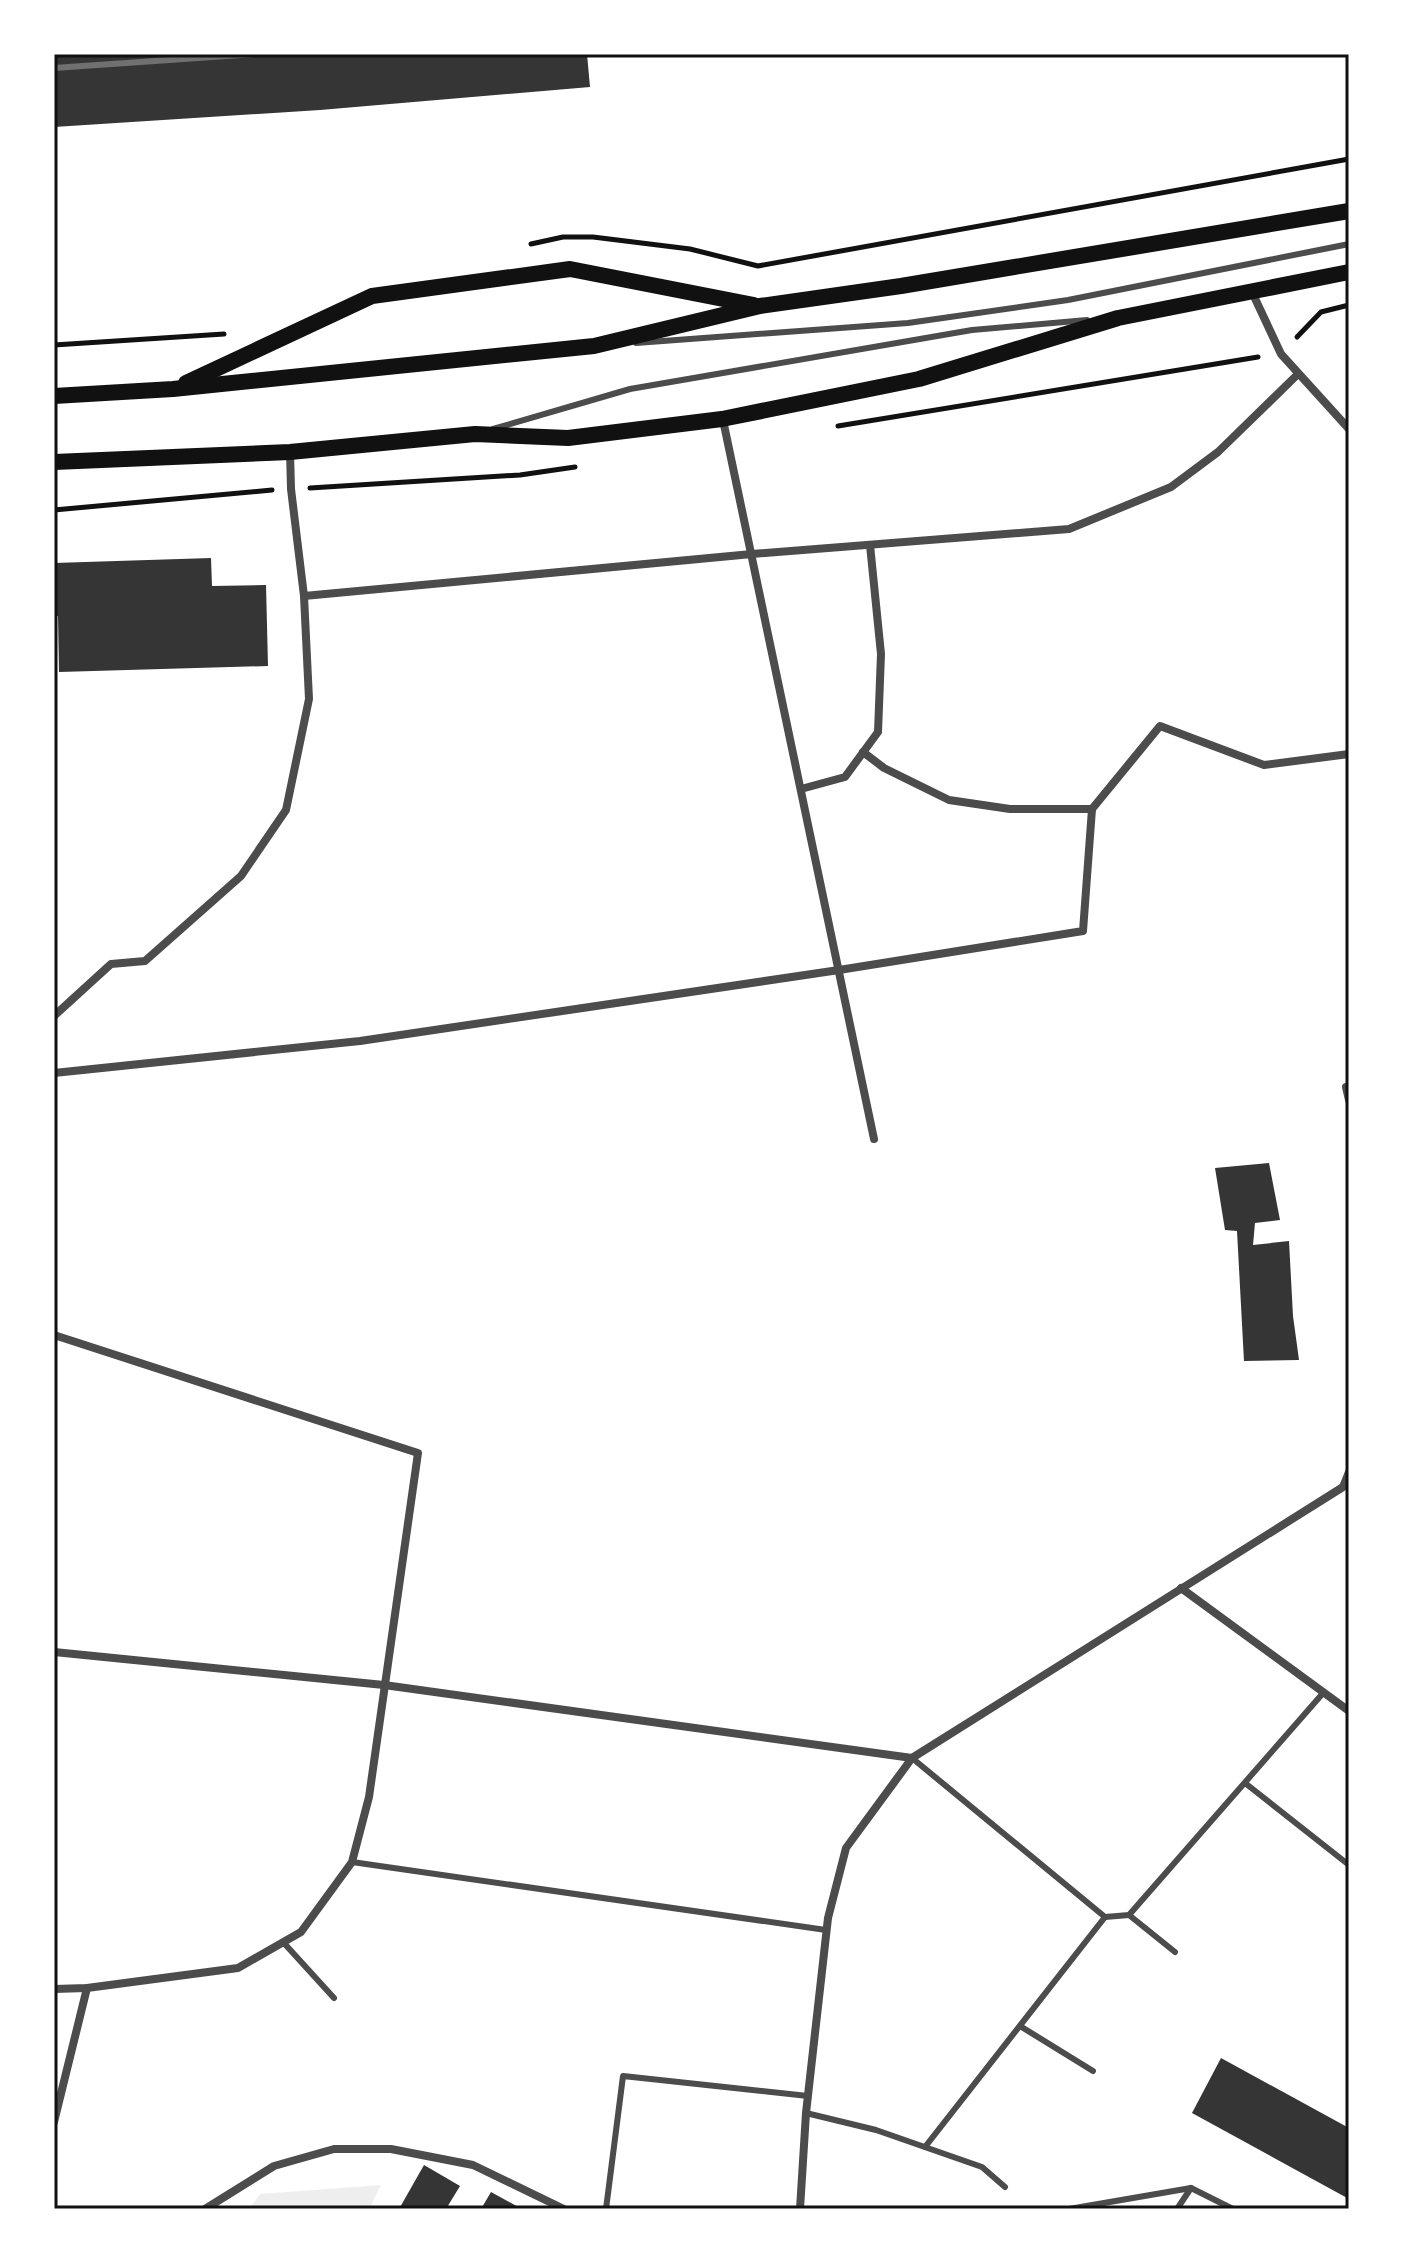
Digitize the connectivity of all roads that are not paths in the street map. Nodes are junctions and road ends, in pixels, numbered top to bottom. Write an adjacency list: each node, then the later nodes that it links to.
1 (1349, 211): 5 (main road)
2 (1349, 244): 7 (lane)
3 (1349, 272): 4 (main road)
4 (1252, 292): 6 (main road); 8 (street)
5 (760, 306): 7 (main road); 9 (main road)
6 (1118, 318): 11 (main road); 13 (lane)
7 (594, 346): 9 (main road)
8 (1298, 374): 12 (street); 16 (street)
9 (173, 389): 10 (main road)
10 (54, 396)
11 (722, 419): 13 (main road); 17 (street)
12 (1349, 429)
13 (475, 434): 14 (main road)
14 (290, 452): 15 (main road); 18 (street)
15 (54, 462)
16 (870, 545): 17 (street); 19 (street)
17 (752, 554): 18 (street); 21 (street)
18 (304, 596): 24 (street)
19 (863, 752): 21 (street); 22 (street)
20 (1349, 754): 22 (street)
21 (801, 789): 23 (street)
22 (1092, 809): 23 (street)
23 (839, 970): 25 (street); 28 (street)
24 (54, 1016)
25 (54, 1073)
26 (1346, 1087): 27 (street)
27 (1349, 1100)
28 (874, 1139)
29 (54, 1335): 33 (street)
30 (1349, 1472): 31 (street)
31 (1181, 1588): 34 (street); 36 (street)
32 (54, 1652): 33 (street)
33 (384, 1685): 36 (street); 38 (street)
34 (1324, 1692): 35 (street); 37 (lane)
35 (1349, 1711)
36 (912, 1758): 41 (lane); 42 (street)
37 (1245, 1783): 39 (lane); 40 (lane)
38 (352, 1862): 42 (lane); 43 (street)
39 (1349, 1865)
40 (1129, 1915): 41 (lane); 44 (lane)
41 (1105, 1917): 48 (lane)
42 (826, 1930): 50 (street)
43 (283, 1942): 45 (street); 47 (lane)
44 (1175, 1952)
45 (87, 1988): 46 (street); 52 (street)
46 (54, 1989)
47 (334, 1998)
48 (1020, 2026): 49 (lane); 53 (lane)
49 (1093, 2071)
50 (808, 2096): 51 (street); 58 (lane)
51 (806, 2113): 53 (lane); 59 (street)
52 (54, 2122)
53 (925, 2147): 54 (lane)
54 (1005, 2187)
55 (1191, 2188): 60 (lane); 61 (lane); 62 (lane)
56 (205, 2209): 57 (street)
57 (564, 2209)
58 (606, 2209)
59 (800, 2209)
60 (1069, 2209)
61 (1177, 2209)
62 (1233, 2209)

